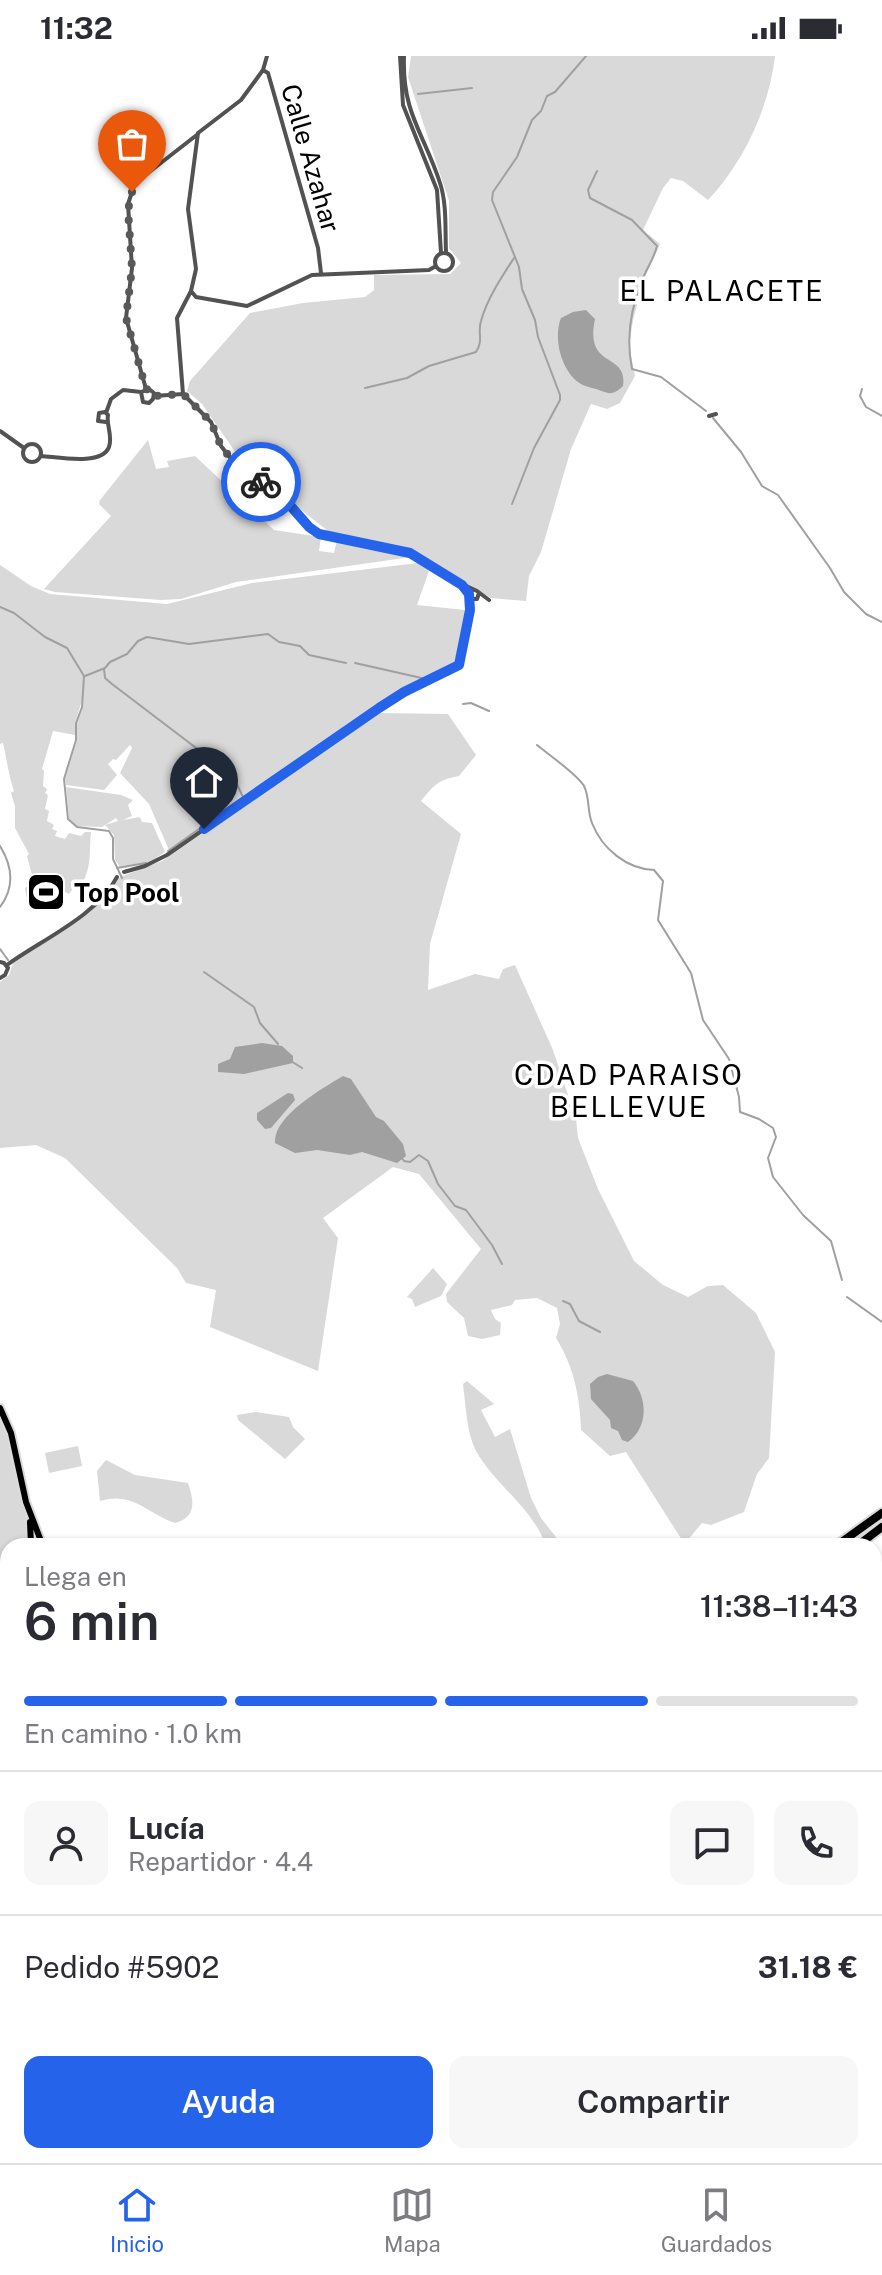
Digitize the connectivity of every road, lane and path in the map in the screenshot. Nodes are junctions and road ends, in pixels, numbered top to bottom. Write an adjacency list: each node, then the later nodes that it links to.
1 (267, 56): 3 (street, Calle Azahar)
2 (402, 56): 5 (street)
3 (263, 70): 4 (street); 7 (street, Calle Azahar)
4 (198, 134): 8 (street); 9 (street)
5 (444, 252): 6 (street); 6 (street)
6 (436, 266): 7 (street)
7 (321, 273): 8 (street)
8 (191, 291): 11 (street)
9 (146, 389): 10 (street); 12 (street)
10 (141, 392): 12 (street); 13 (street)
11 (183, 394): 12 (street); 20 (street)
12 (154, 396)
13 (106, 413): 16 (street); 16 (street)
14 (716, 414): 15 (street)
15 (709, 416)
16 (106, 422): 19 (street)
17 (0, 431): 18 (street)
18 (24, 448): 19 (street); 19 (street)
19 (41, 456)
20 (124, 872)
21 (117, 877): 23 (street)
22 (0, 962): 23 (street)
23 (7, 965): 24 (street)
24 (0, 978)
25 (0, 1408): 26 (main road)
26 (28, 1510): 28 (main road); 29 (main road)
27 (882, 1513): 30 (highway)
28 (30, 1538)
29 (40, 1538)
30 (847, 1538)

